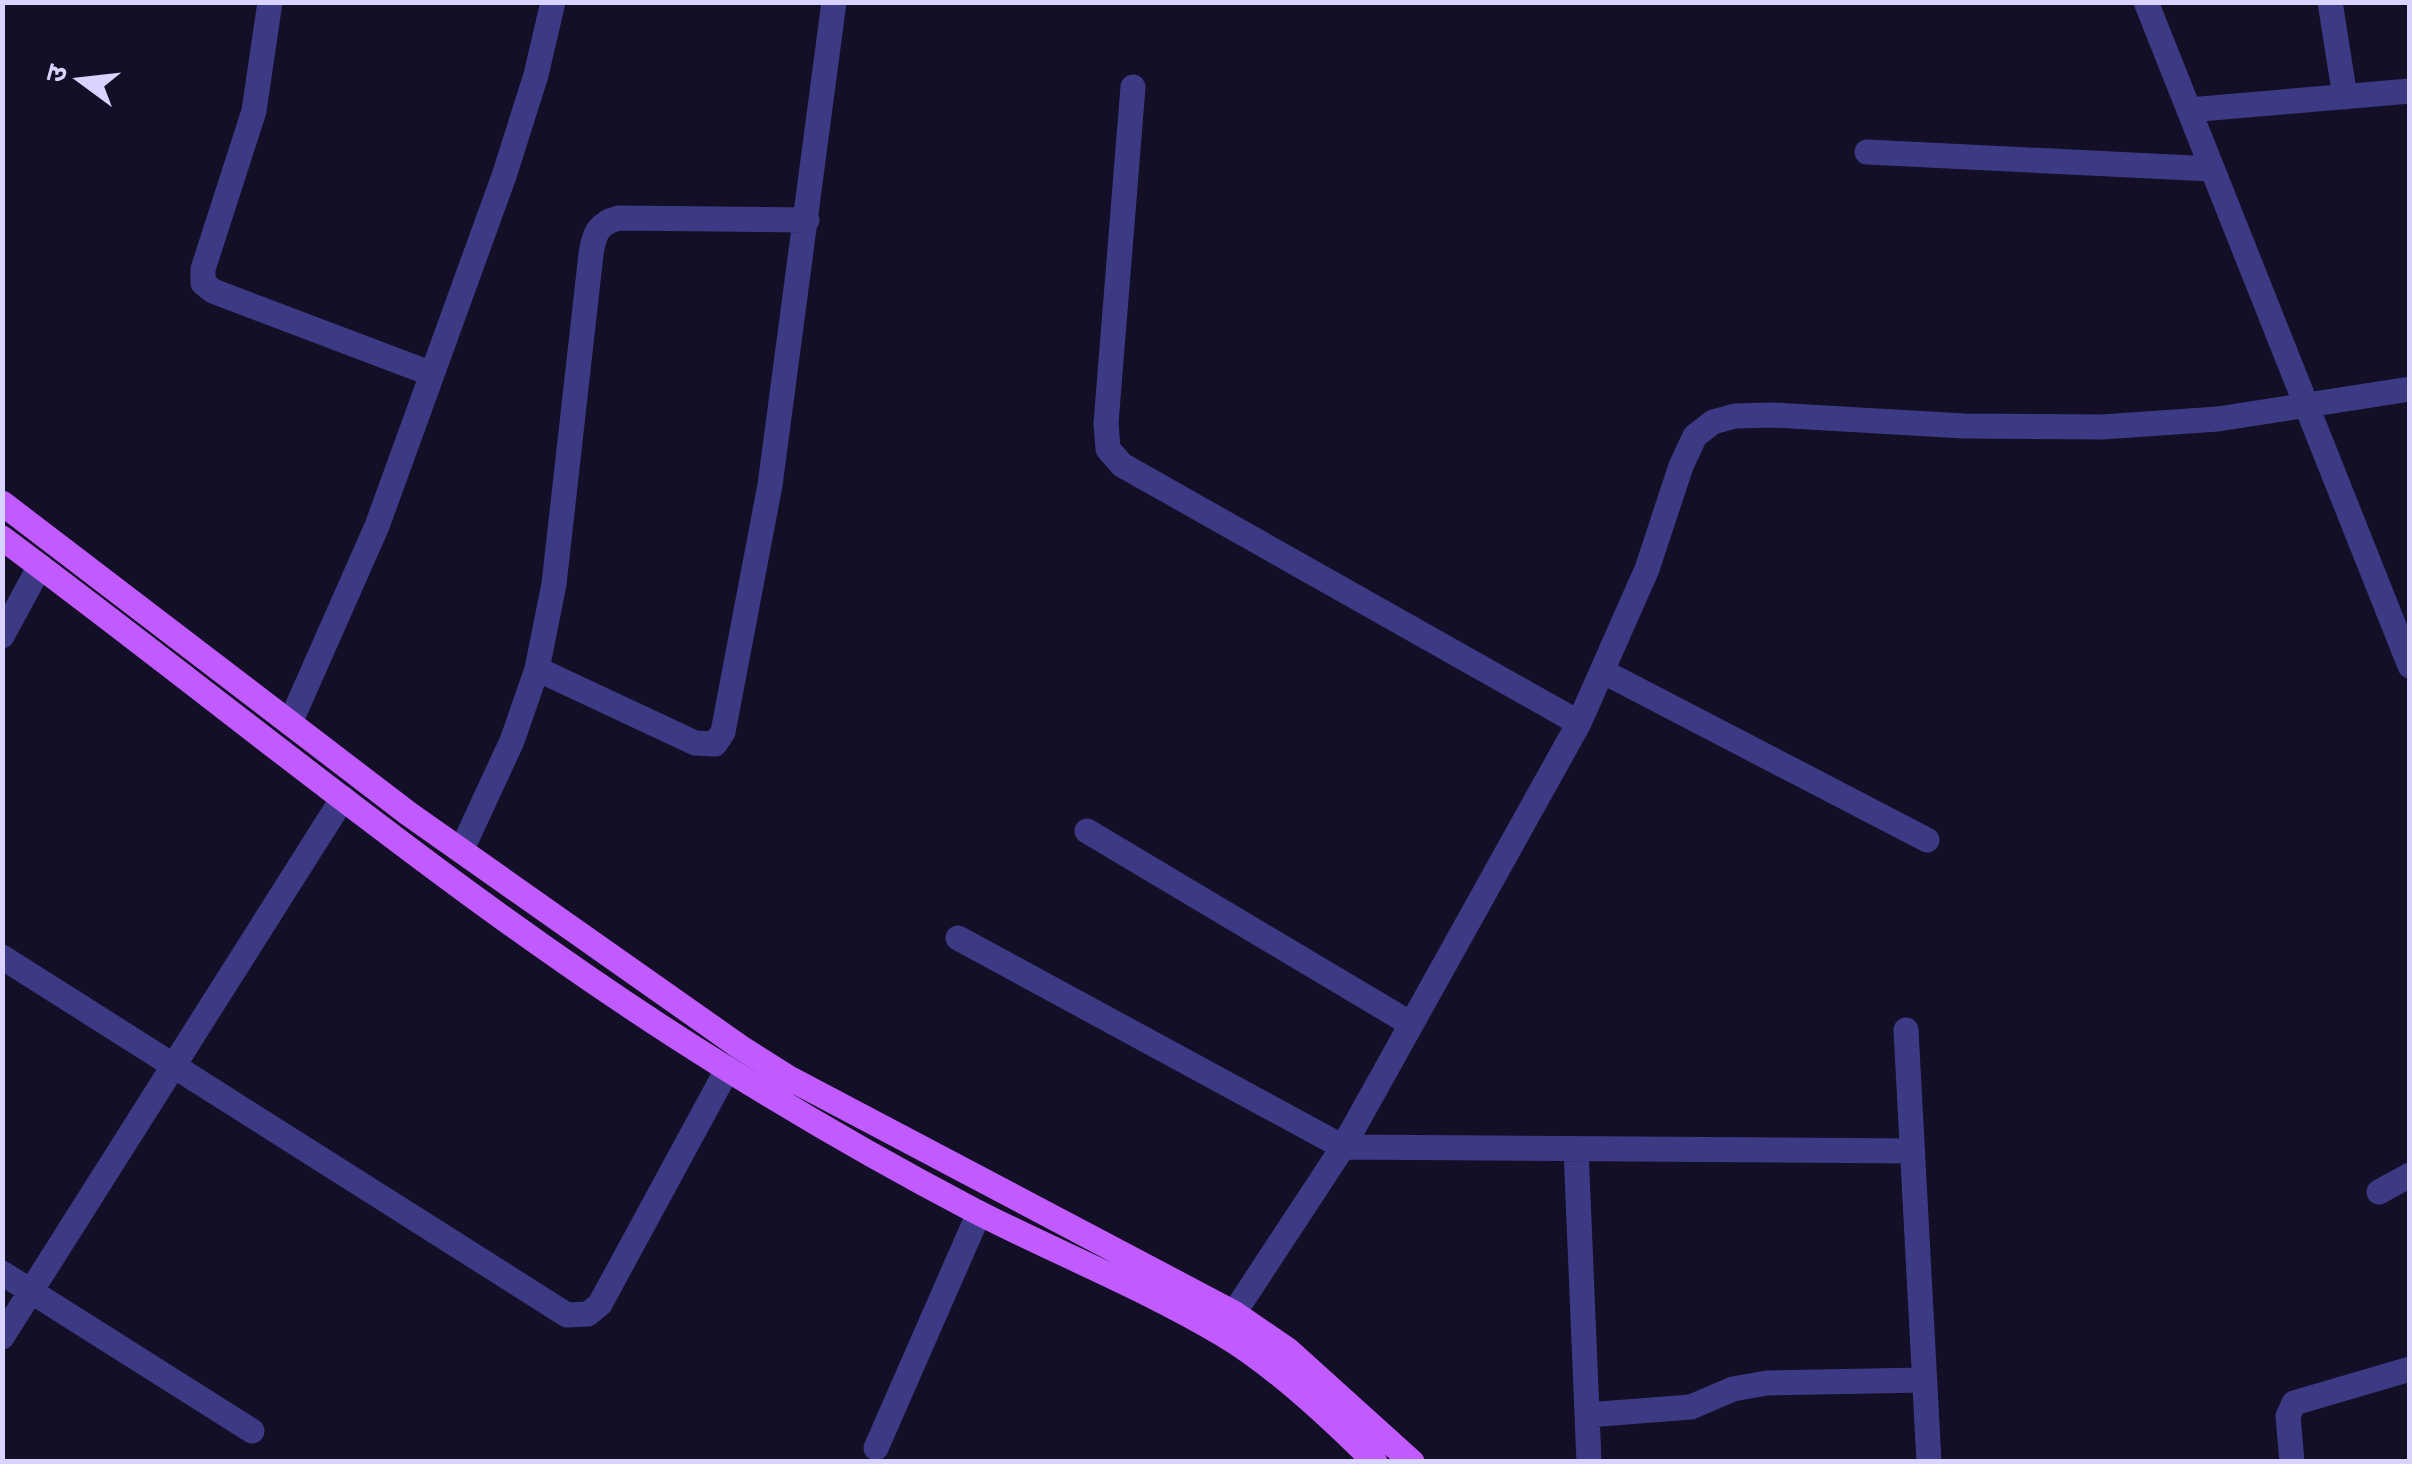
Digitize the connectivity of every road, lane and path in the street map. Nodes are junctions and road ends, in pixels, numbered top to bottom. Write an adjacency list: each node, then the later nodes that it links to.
1 (270, 2): 13 (street)
2 (553, 2): 13 (street)
3 (834, 2): 12 (street)
4 (2146, 2): 9 (street)
5 (2330, 2): 8 (street)
6 (1133, 86): 25 (street)
7 (2410, 91): 8 (street)
8 (2345, 97): 9 (street)
9 (2189, 110): 11 (street)
10 (1867, 152): 11 (street)
11 (2212, 168): 15 (street)
12 (807, 220): 22 (street); 22 (street)
13 (432, 374): 24 (street)
14 (2410, 388): 15 (street)
15 (2305, 404): 19 (street); 23 (street)
16 (2, 503): 24 (main road)
17 (2, 538): 18 (main road)
18 (40, 566): 20 (street); 26 (main road)
19 (2402, 635): 21 (street)
20 (2, 636)
21 (2410, 666)
22 (537, 669): 29 (street)
23 (1602, 671): 25 (street); 28 (street)
24 (290, 723): 29 (main road)
25 (1579, 723): 32 (street)
26 (343, 798): 34 (street); 35 (main road)
27 (1086, 831): 32 (street)
28 (1927, 840)
29 (462, 849): 44 (main road)
30 (958, 938): 36 (street)
31 (2, 957): 34 (street)
32 (1412, 1024): 36 (street)
33 (1906, 1030): 38 (street)
34 (173, 1063): 35 (street); 43 (street)
35 (727, 1070): 41 (main road)
36 (1343, 1147): 37 (street); 44 (street)
37 (1576, 1149): 38 (street); 48 (street)
38 (1912, 1151): 47 (street)
39 (2410, 1175): 40 (street)
40 (2378, 1192)
41 (979, 1212): 50 (street); 51 (main road)
42 (2, 1272): 43 (street)
43 (31, 1290): 45 (street); 49 (street)
44 (1234, 1312): 52 (main road)
45 (2, 1336)
46 (2410, 1369): 55 (street)
47 (1924, 1380): 48 (street); 54 (street)
48 (1587, 1414): 53 (street)
49 (252, 1431)
50 (876, 1448)
51 (1376, 1462)
52 (1412, 1462)
53 (1589, 1462)
54 (1929, 1462)
55 (2292, 1462)

